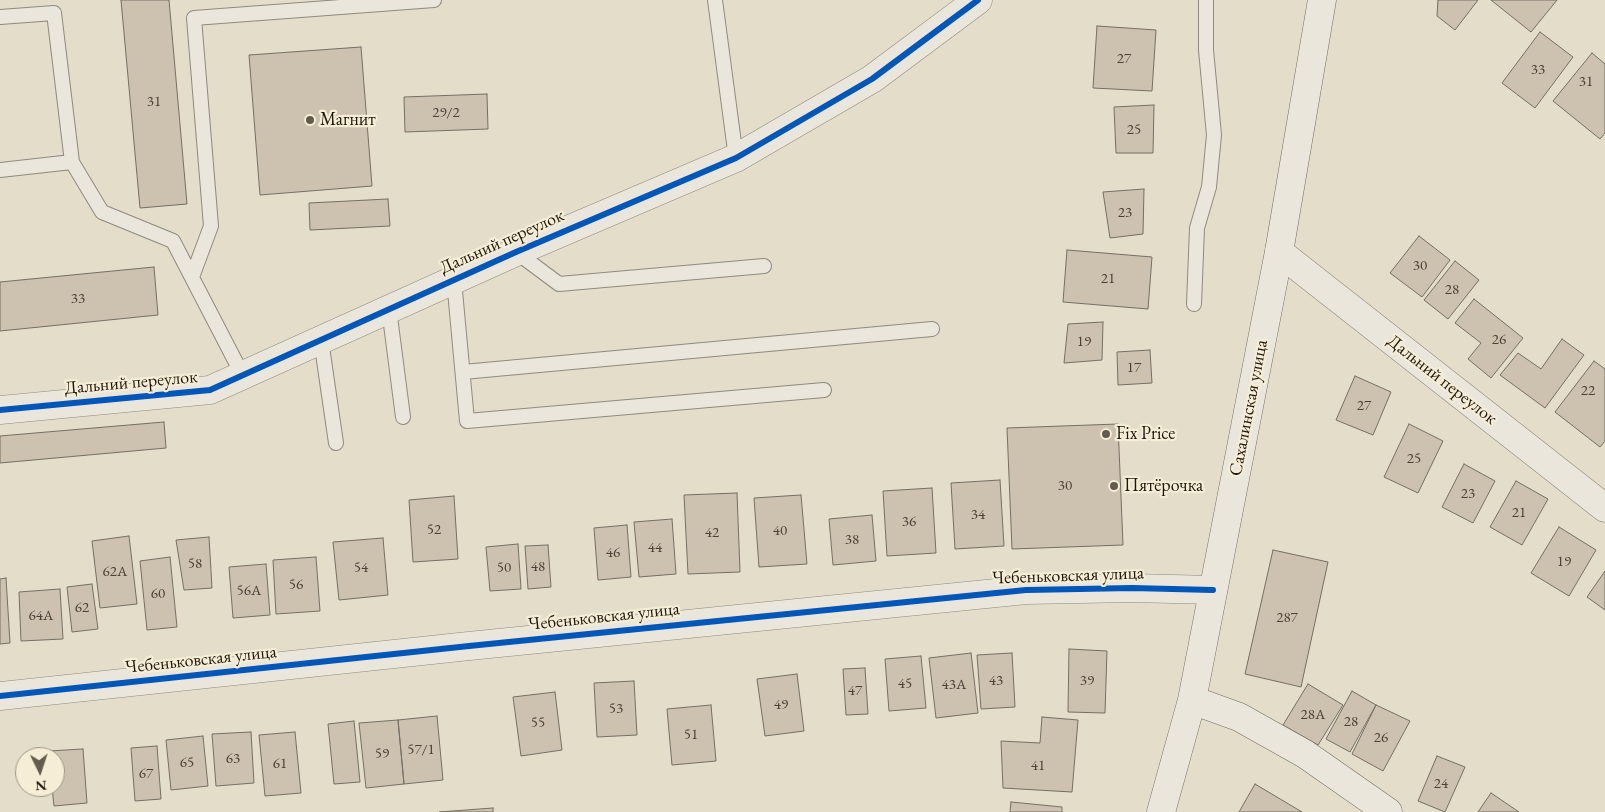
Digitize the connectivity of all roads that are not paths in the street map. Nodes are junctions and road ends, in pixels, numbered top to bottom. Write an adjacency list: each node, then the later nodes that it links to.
1 (434, 0): 13 (lane)
2 (715, 0): 7 (lane)
3 (1206, 0): 15 (lane)
4 (1322, 0): 11 (street, Сахалинская улица)
5 (972, 2): 7 (street, Дальний переулок)
6 (0, 17): 8 (lane)
7 (736, 158): 10 (street, Дальний переулок)
8 (72, 162): 9 (lane); 13 (lane)
9 (0, 170)
10 (516, 252): 12 (lane); 14 (street, Дальний переулок)
11 (1279, 252): 25 (street, Дальний переулок); 26 (street, Сахалинская улица)
12 (764, 266)
13 (192, 278): 20 (lane)
14 (454, 280): 16 (street, Дальний переулок); 19 (lane)
15 (1194, 304)
16 (389, 309): 18 (street, Дальний переулок); 23 (lane)
17 (932, 329): 19 (lane)
18 (321, 340): 20 (street, Дальний переулок); 24 (lane)
19 (463, 372): 21 (lane)
20 (243, 376): 22 (street, Дальний переулок)
21 (824, 390)
22 (0, 410)
23 (404, 417)
24 (336, 443)
25 (1605, 508)
26 (1213, 590): 27 (street, Чебеньковская улица); 28 (street, Сахалинская улица)
27 (0, 696)
28 (1192, 700): 29 (street, Сахалинская улица); 30 (street)
29 (1161, 812)
30 (1388, 812)

